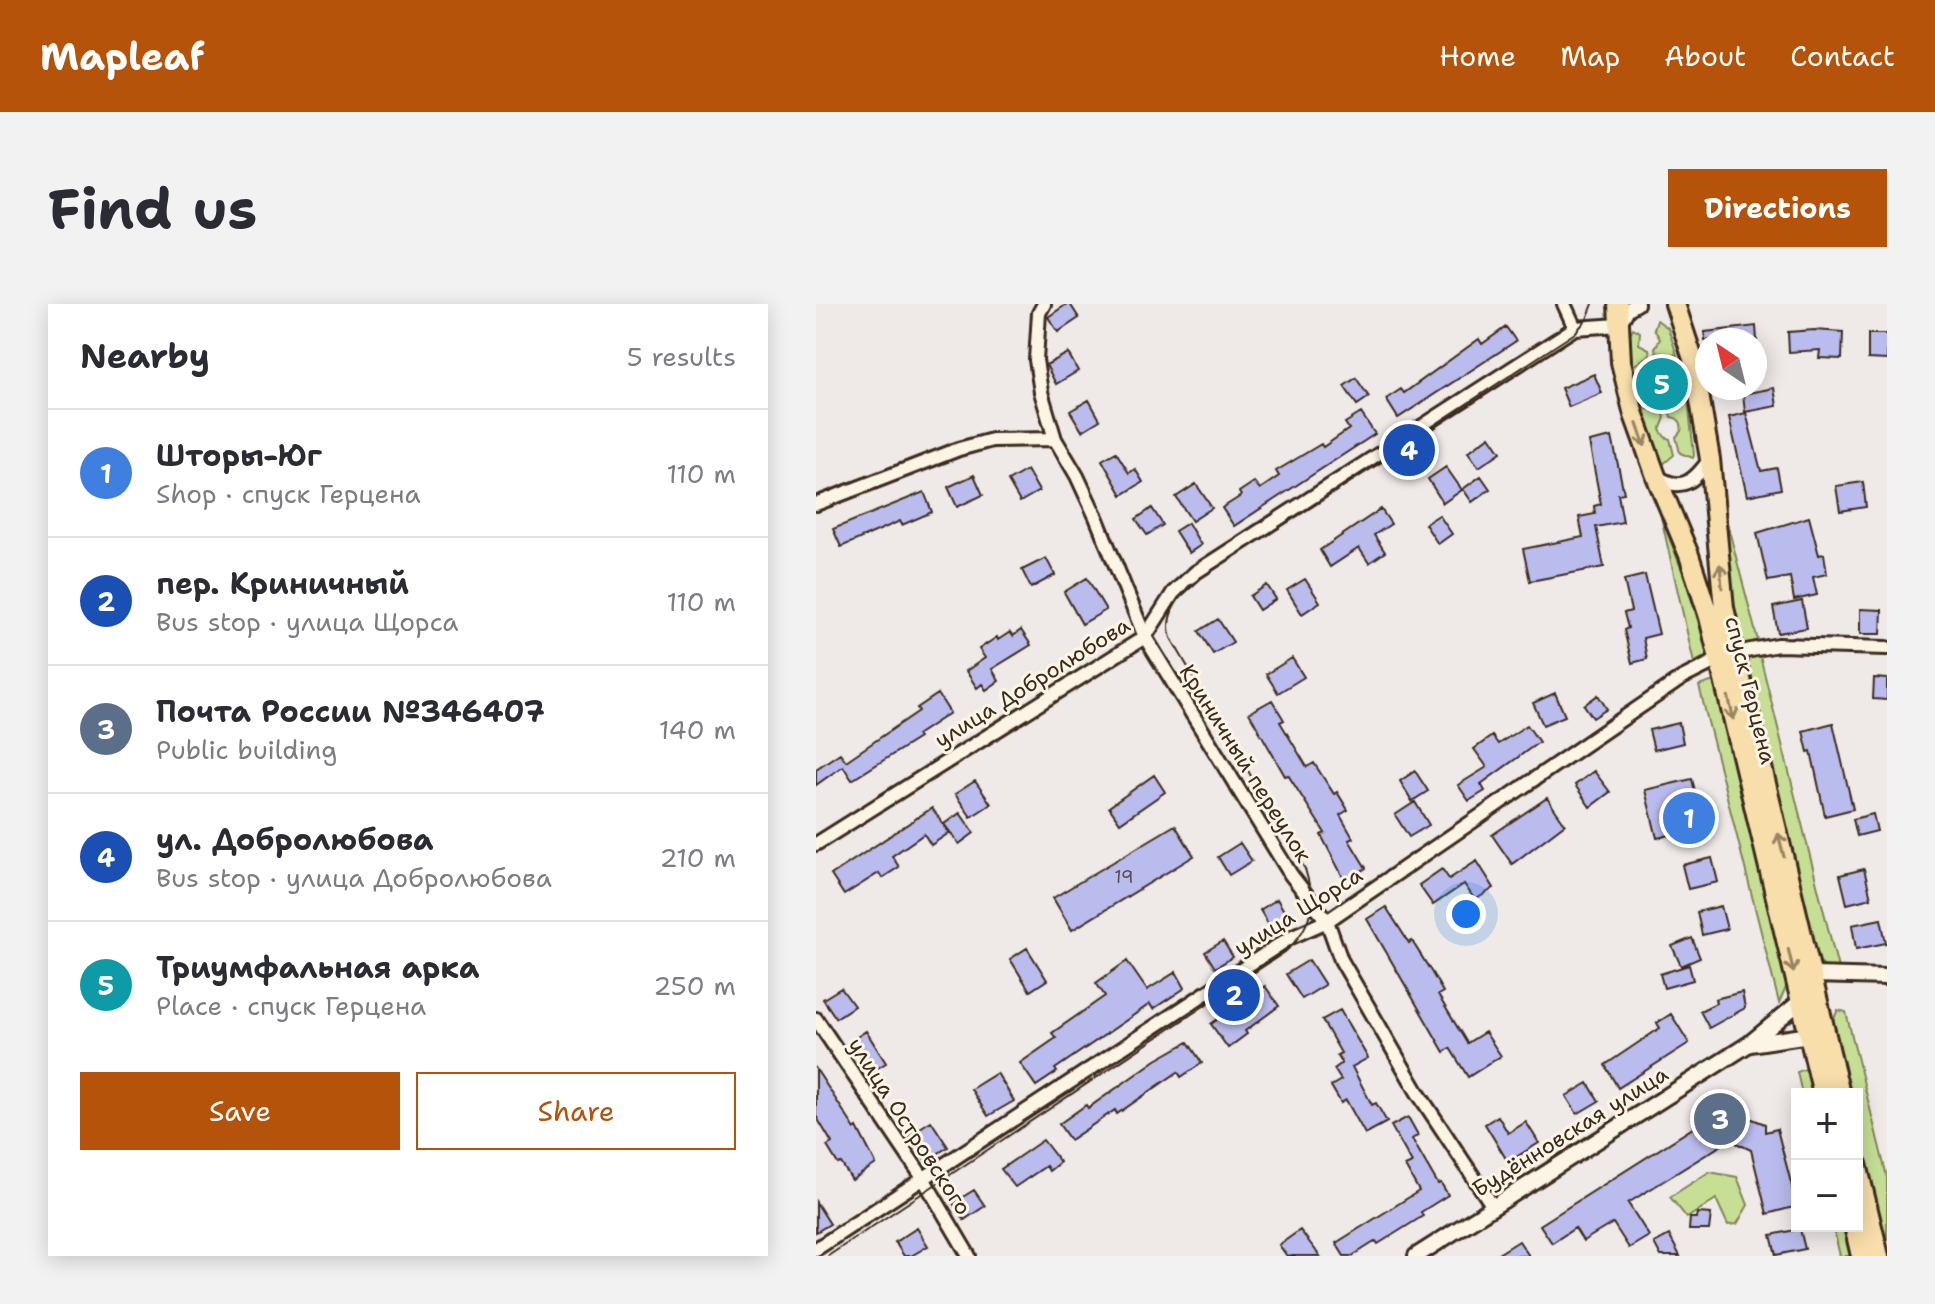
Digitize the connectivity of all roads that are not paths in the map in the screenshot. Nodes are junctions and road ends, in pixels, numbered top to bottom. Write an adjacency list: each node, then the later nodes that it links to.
1 (1564, 304): 7 (street)
2 (1618, 304): 6 (main road, спуск Герцена)
3 (1637, 304): 6 (street)
4 (1675, 305): 9 (main road, спуск Герцена)
5 (1042, 309): 8 (street, Криничный переулок)
6 (1619, 325): 7 (street); 10 (main road, спуск Герцена, one-way to 10)
7 (1575, 328): 12 (street, улица Добролюбова)
8 (1055, 439): 11 (street); 12 (street, Криничный переулок)
9 (1710, 459): 10 (street); 14 (main road, спуск Герцена, one-way to 9)
10 (1656, 476): 14 (main road, спуск Герцена)
11 (816, 504)
12 (1145, 637): 15 (street, улица Добролюбова); 16 (street, Криничный переулок)
13 (1887, 648): 14 (street, улица Щорса)
14 (1728, 656): 16 (street, улица Щорса); 17 (main road, спуск Герцена, one-way to 14); 19 (main road, спуск Герцена, one-way to 19)
15 (816, 844)
16 (1327, 921): 25 (street, улица Щорса); 27 (street, Криничный переулок)
17 (1813, 975): 18 (street); 24 (main road, спуск Герцена)
18 (1887, 977)
19 (1801, 1001): 21 (main road, спуск Герцена); 22 (street, Будённовская улица)
20 (816, 1019): 25 (street, улица Островского)
21 (1809, 1035): 22 (street, Будённовская улица); 23 (main road, спуск Герцена)
22 (1749, 1044): 27 (street, Будённовская улица)
23 (1822, 1088)
24 (1839, 1088)
25 (923, 1178): 29 (street, улица Щорса); 30 (street, улица Островского)
26 (1863, 1189): 33 (main road)
27 (1492, 1205): 31 (street, Будённовская улица)
28 (1855, 1232): 32 (main road)
29 (816, 1249)
30 (969, 1256)
31 (1416, 1256)
32 (1861, 1256)
33 (1879, 1256)

